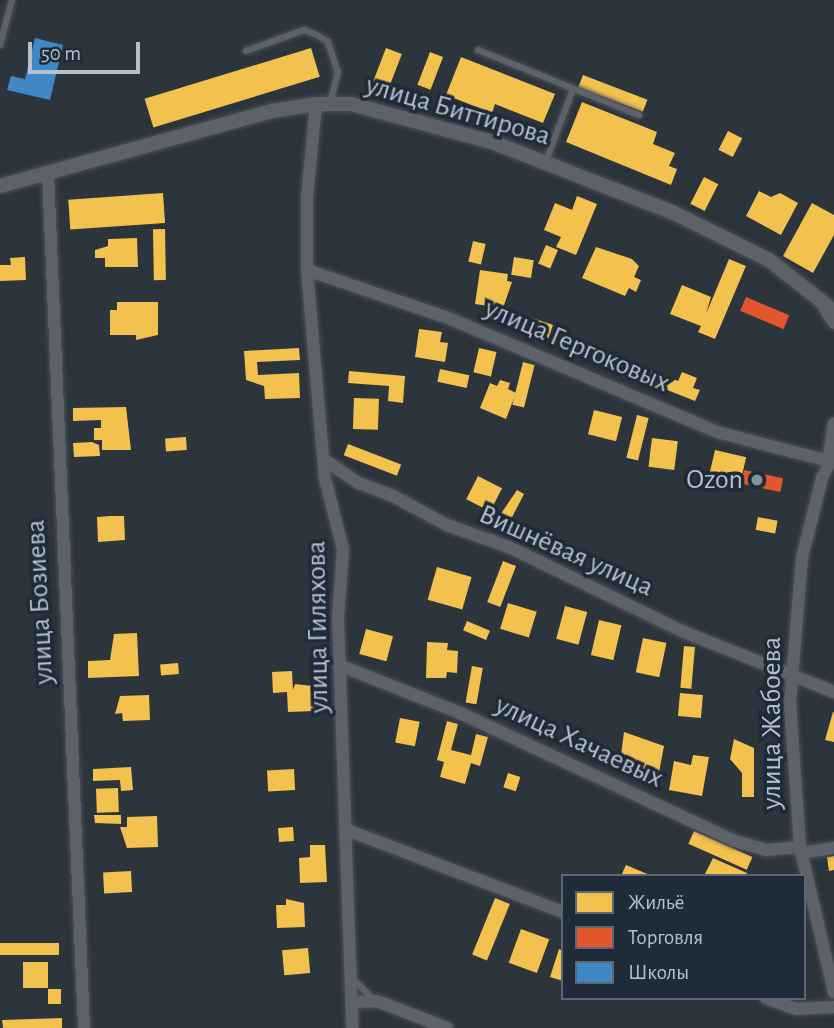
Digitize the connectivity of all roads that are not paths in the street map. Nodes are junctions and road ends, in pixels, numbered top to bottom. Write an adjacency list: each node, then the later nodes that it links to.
1 (12, 0): 2 (lane)
2 (0, 45)
3 (246, 51): 6 (lane)
4 (478, 51): 5 (lane)
5 (573, 89): 7 (lane); 8 (lane)
6 (323, 104): 8 (street, улица Биттирова); 9 (street, улица Биттирова); 11 (street, улица Гиляхова)
7 (639, 115)
8 (545, 161): 12 (street, улица Биттирова)
9 (48, 172): 10 (street, улица Биттирова); 31 (street, улица Бозиева)
10 (0, 186)
11 (307, 270): 16 (street, улица Гергоковых); 17 (street, улица Гиляхова)
12 (819, 297): 13 (street, улица Биттирова); 14 (street)
13 (834, 311)
14 (834, 323)
15 (834, 423): 16 (street, улица Жабоева)
16 (831, 458): 19 (street, улица Жабоева)
17 (326, 461): 18 (street, улица Гиляхова); 19 (street, Вишнёвая улица)
18 (339, 665): 21 (street, улица Гиляхова); 23 (street, улица Хачаевых)
19 (791, 676): 20 (street, Вишнёвая улица); 23 (street, улица Жабоева)
20 (834, 692)
21 (347, 830): 24 (street); 25 (street, улица Гиляхова)
22 (834, 848): 23 (street, улица Хачаевых)
23 (801, 850): 26 (street, улица Жабоева)
24 (561, 911)
25 (351, 973): 28 (lane); 29 (street, улица Гиляхова)
26 (834, 992)
27 (771, 1000): 30 (street)
28 (377, 1001): 29 (street); 33 (street)
29 (353, 1002): 32 (street, улица Гиляхова)
30 (834, 1007)
31 (84, 1028)
32 (352, 1028)
33 (447, 1028)

